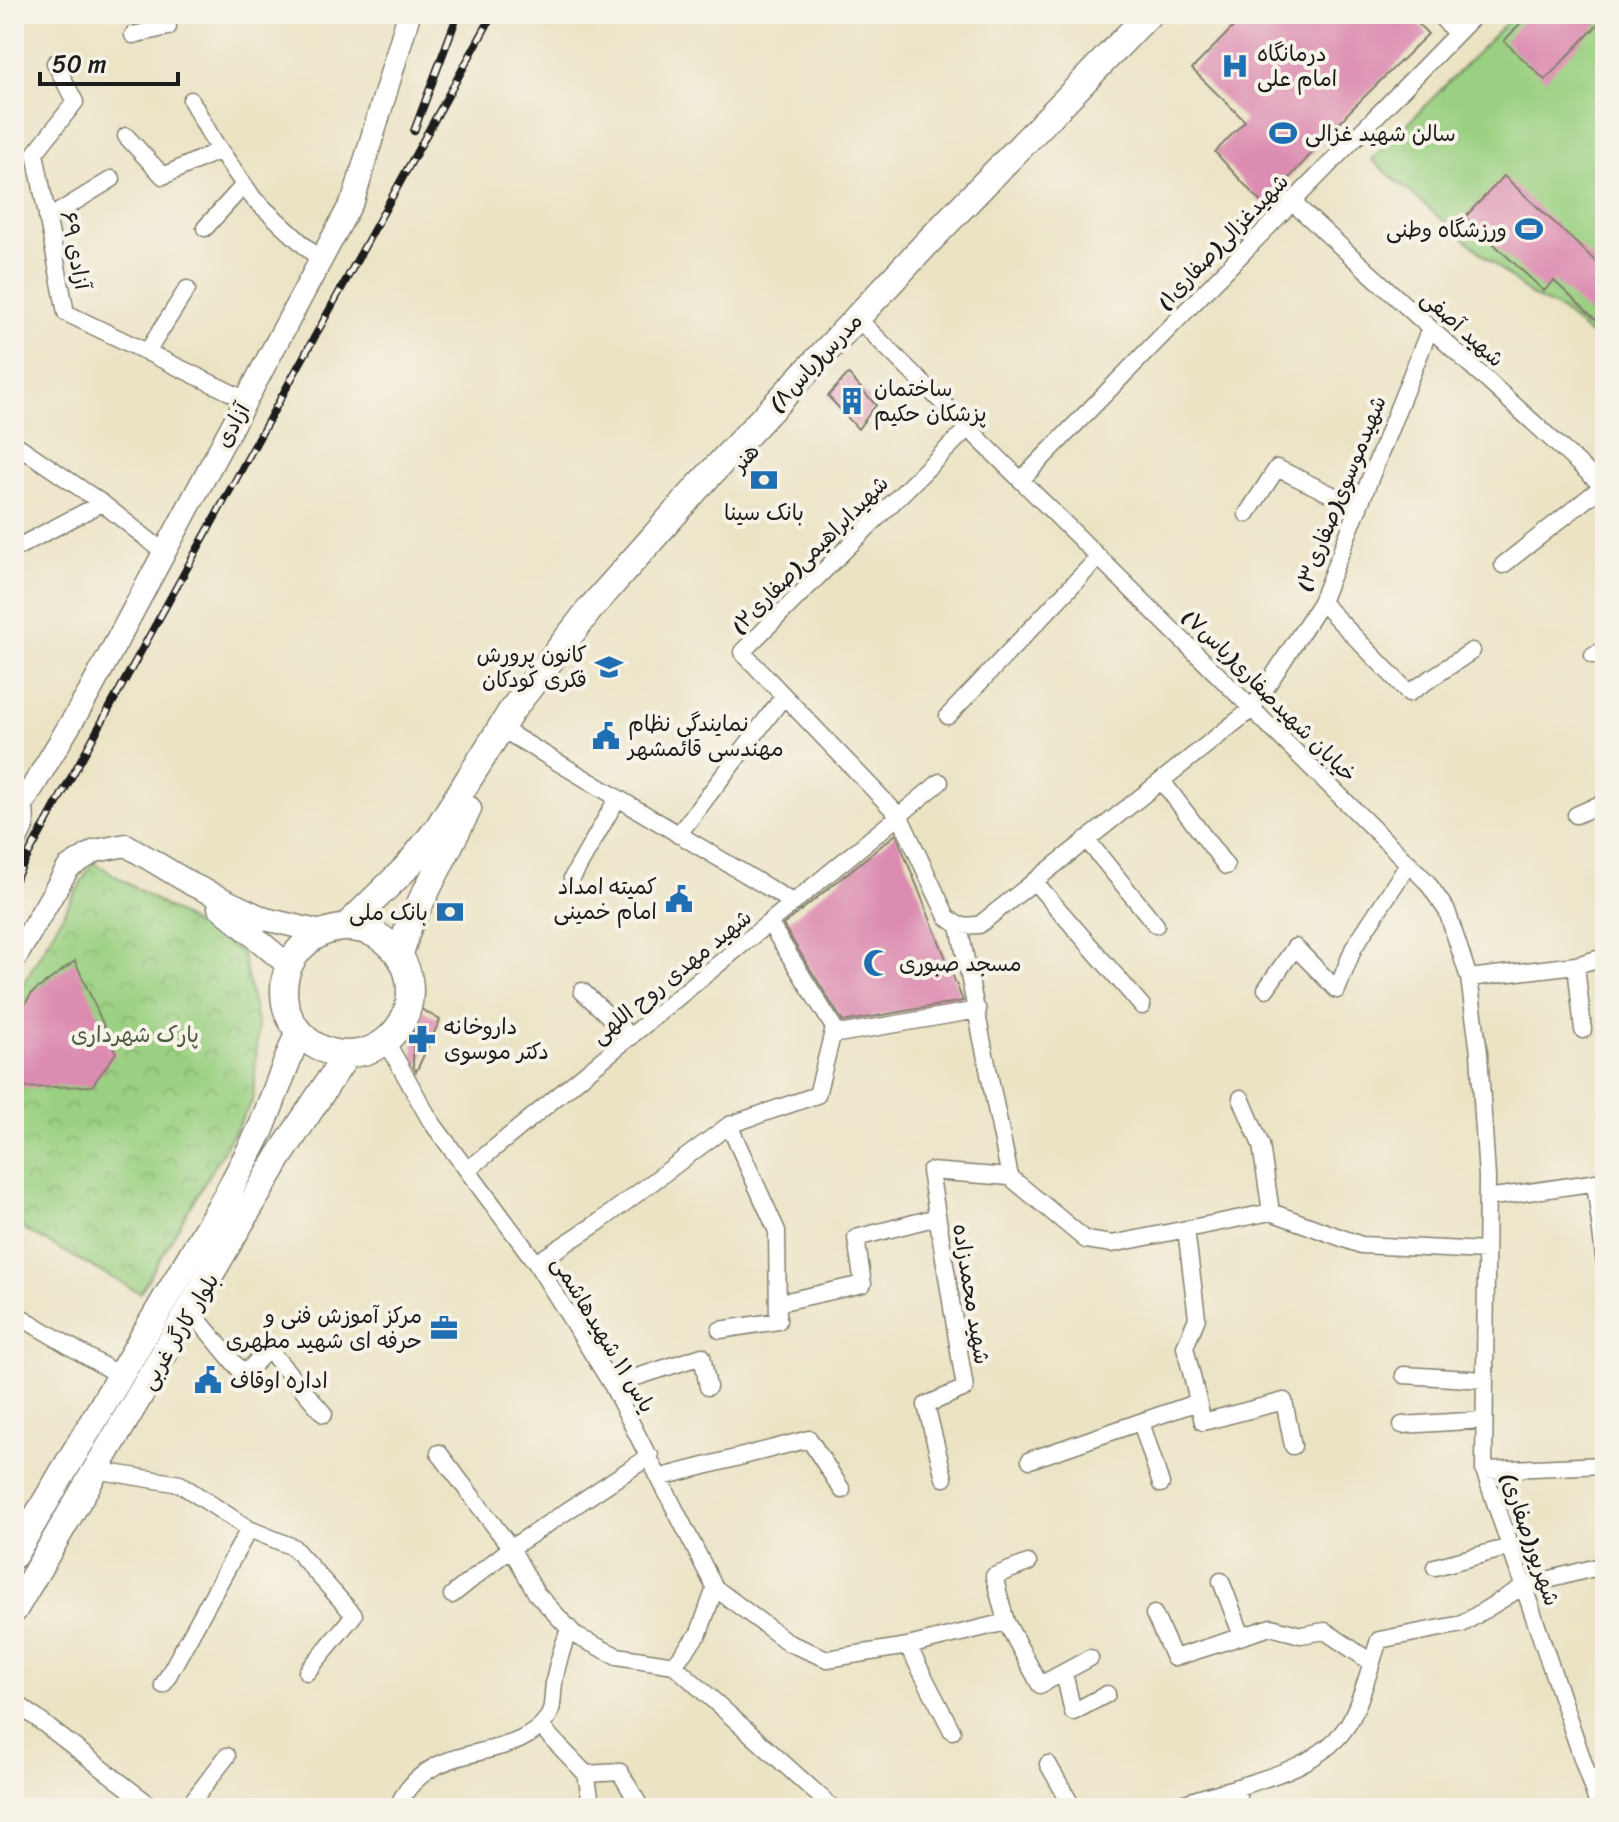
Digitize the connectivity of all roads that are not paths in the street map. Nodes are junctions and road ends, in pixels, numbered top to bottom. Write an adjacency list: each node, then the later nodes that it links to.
1 (164, 14): 8 (street)
2 (409, 14): 18 (main road, آزادی)
3 (1149, 14): 60 (main road, مدرس(یاس۸))
4 (1164, 14): 20 (main road, هنر)
5 (1438, 14): 7 (street)
6 (1476, 14): 7 (street, شهیدغزالی(صفاری۱))
7 (1456, 33): 15 (street, شهیدغزالی(صفاری۱))
8 (133, 35)
9 (55, 63): 16 (street, آزادی ۶۹)
10 (191, 100): 12 (street)
11 (126, 136): 12 (street)
12 (220, 150): 14 (street)
13 (112, 179): 16 (street)
14 (244, 185): 17 (street); 18 (street)
15 (1291, 201): 21 (street, شهید آصفی); 26 (street, شهیدغزالی(صفاری۱))
16 (47, 219): 22 (street, آزادی ۶۹)
17 (205, 228)
18 (321, 261): 23 (main road, آزادی)
19 (187, 289): 22 (street)
20 (864, 325): 24 (street, خیابان شهیدصفاری(یاس۷)); 40 (main road, هنر)
21 (1430, 328): 27 (street, شهید آصفی); 29 (street, شهیدموسوی(صفاری۳))
22 (147, 352): 23 (street, آزادی ۶۹)
23 (246, 400): 32 (main road, آزادی)
24 (968, 428): 26 (street, خیابان شهیدصفاری(یاس۷)); 37 (street, شهیدابراهیمی(صفاری۲))
25 (14, 443): 28 (street)
26 (1021, 480): 33 (street, خیابان شهیدصفاری(یاس۷))
27 (1604, 487): 34 (street)
28 (102, 503): 31 (street); 32 (street)
29 (1359, 508): 30 (street); 35 (street, شهیدموسوی(صفاری۳))
30 (1247, 514)
31 (14, 549)
32 (165, 553): 45 (main road, آزادی)
33 (1099, 557): 38 (street, خیابان شهیدصفاری(یاس۷)); 39 (street)
34 (1503, 565)
35 (1321, 602): 36 (street); 38 (street, شهیدموسوی(صفاری۳))
36 (1472, 651)
37 (784, 696): 47 (street, شهیدابراهیمی(صفاری۲)); 48 (street)
38 (1252, 709): 41 (street, شهیدموسوی(صفاری۳)); 51 (street, خیابان شهیدصفاری(یاس۷))
39 (948, 716)
40 (512, 735): 43 (street); 61 (main road, هنر)
41 (1162, 781): 49 (street, شهیدموسوی(صفاری۳)); 52 (street)
42 (940, 782): 47 (street, شهید مهدی روح اللهی)
43 (617, 799): 48 (street); 53 (street)
44 (1605, 802): 46 (street)
45 (17, 806): 50 (main road)
46 (1576, 815)
47 (900, 817): 56 (street, شهید مهدی روح اللهی); 59 (street, شهیدابراهیمی(صفاری۲))
48 (678, 835): 56 (street)
49 (1086, 839): 54 (street, شهیدموسوی(صفاری۳)); 58 (street)
50 (14, 844)
51 (1409, 863): 66 (street, خیابان شهیدصفاری(یاس۷)); 67 (street)
52 (1226, 866)
53 (572, 878)
54 (1034, 881): 59 (street, شهیدموسوی(صفاری۳)); 69 (street)
55 (193, 885): 60 (main road); 63 (main road); 65 (main road)
56 (794, 903): 57 (street, شهید مهدی روح اللهی)
57 (770, 924): 71 (street); 74 (street, شهید مهدی روح اللهی)
58 (1156, 925)
59 (959, 926): 70 (street)
60 (333, 930): 61 (main road); 65 (main road)
61 (400, 954): 75 (main road)
62 (1605, 957): 64 (street)
63 (14, 960)
64 (1576, 965): 66 (street); 72 (street)
65 (289, 966): 73 (main road)
66 (1469, 978): 81 (street, خیابان شهیدصفاری(یاس۷))
67 (1266, 989)
68 (582, 991): 74 (street)
69 (1142, 1006)
70 (978, 1010): 71 (street); 80 (street)
71 (834, 1028): 78 (street)
72 (1583, 1030)
73 (298, 1033): 76 (main road); 90 (main road, بلوار کارگر غربی)
74 (631, 1037): 79 (street, شهید مهدی روح اللهی)
75 (386, 1041): 76 (main road); 79 (street, یاس ۱۱ شهیدهاشمی)
76 (347, 1054): 92 (main road, بلوار کارگر غربی)
77 (1241, 1098): 84 (street)
78 (729, 1125): 88 (street); 91 (street)
79 (469, 1169): 88 (street, یاس ۱۱ شهیدهاشمی)
80 (1010, 1177): 85 (street, شهید محمدزاده); 86 (street)
81 (1487, 1177): 83 (street, شهریور(صفاری))
82 (1600, 1181): 83 (street); 89 (street)
83 (1487, 1198): 87 (street, شهریور(صفاری))
84 (1271, 1212): 86 (street); 87 (street)
85 (937, 1217): 91 (street); 113 (street, شهید محمدزاده)
86 (1186, 1229): 100 (street)
87 (1486, 1251): 97 (street, شهریور(صفاری))
88 (536, 1263): 98 (street, یاس ۱۱ شهیدهاشمی)
89 (1605, 1265)
90 (167, 1297): 92 (main road); 96 (main road, بلوار کارگر غربی)
91 (778, 1303): 94 (street)
92 (191, 1311): 101 (street); 110 (main road, بلوار کارگر غربی)
93 (14, 1313): 96 (street)
94 (720, 1330)
95 (1404, 1375): 97 (street)
96 (120, 1376): 119 (main road, بلوار کارگر غربی)
97 (1485, 1380): 102 (street, شهریور(صفاری))
98 (612, 1385): 99 (street); 107 (street, یاس ۱۱ شهیدهاشمی)
99 (708, 1387)
100 (1198, 1402): 103 (street); 105 (street)
101 (324, 1414)
102 (1484, 1420): 104 (street); 111 (street, شهریور(صفاری))
103 (1141, 1422): 108 (street); 114 (street)
104 (1402, 1425)
105 (1293, 1446)
106 (439, 1453): 118 (street)
107 (650, 1456): 112 (street, یاس ۱۱ شهیدهاشمی); 118 (street)
108 (1030, 1460)
109 (1605, 1465): 111 (street)
110 (95, 1470): 116 (street); 127 (main road, بلوار کارگر غربی)
111 (1484, 1470): 117 (street, شهریور(صفاری))
112 (662, 1477): 115 (street); 125 (street, یاس ۱۱ شهیدهاشمی)
113 (944, 1478)
114 (1161, 1484)
115 (842, 1490)
116 (249, 1529): 136 (street); 138 (street)
117 (1510, 1547): 122 (street); 124 (street, شهریور(صفاری))
118 (511, 1548): 126 (street); 130 (street)
119 (14, 1555)
120 (1028, 1563): 129 (street)
121 (1605, 1565): 124 (street)
122 (1435, 1567)
123 (1221, 1581): 131 (street)
124 (1524, 1586): 134 (street); 147 (street, شهریور(صفاری))
125 (715, 1588): 132 (street); 135 (street)
126 (452, 1595)
127 (14, 1610)
128 (1154, 1614): 131 (street)
129 (1006, 1622): 132 (street); 137 (street)
130 (569, 1629): 135 (street); 141 (street)
131 (1242, 1636): 134 (street)
132 (908, 1646): 142 (street)
133 (1090, 1658): 137 (street)
134 (1371, 1662): 146 (street)
135 (674, 1665): 153 (street)
136 (307, 1672)
137 (1064, 1673): 139 (street)
138 (163, 1685)
139 (1107, 1694)
140 (14, 1701): 148 (street)
141 (541, 1727): 145 (street); 150 (street)
142 (952, 1731)
143 (227, 1756): 149 (street)
144 (1048, 1764): 154 (street)
145 (586, 1774): 151 (street); 152 (street)
146 (1237, 1787): 155 (street); 156 (street)
147 (1600, 1801)
148 (154, 1808)
149 (187, 1808)
150 (397, 1808)
151 (592, 1808)
152 (641, 1808)
153 (833, 1808)
154 (1073, 1808)
155 (1171, 1808)
156 (1239, 1808)

